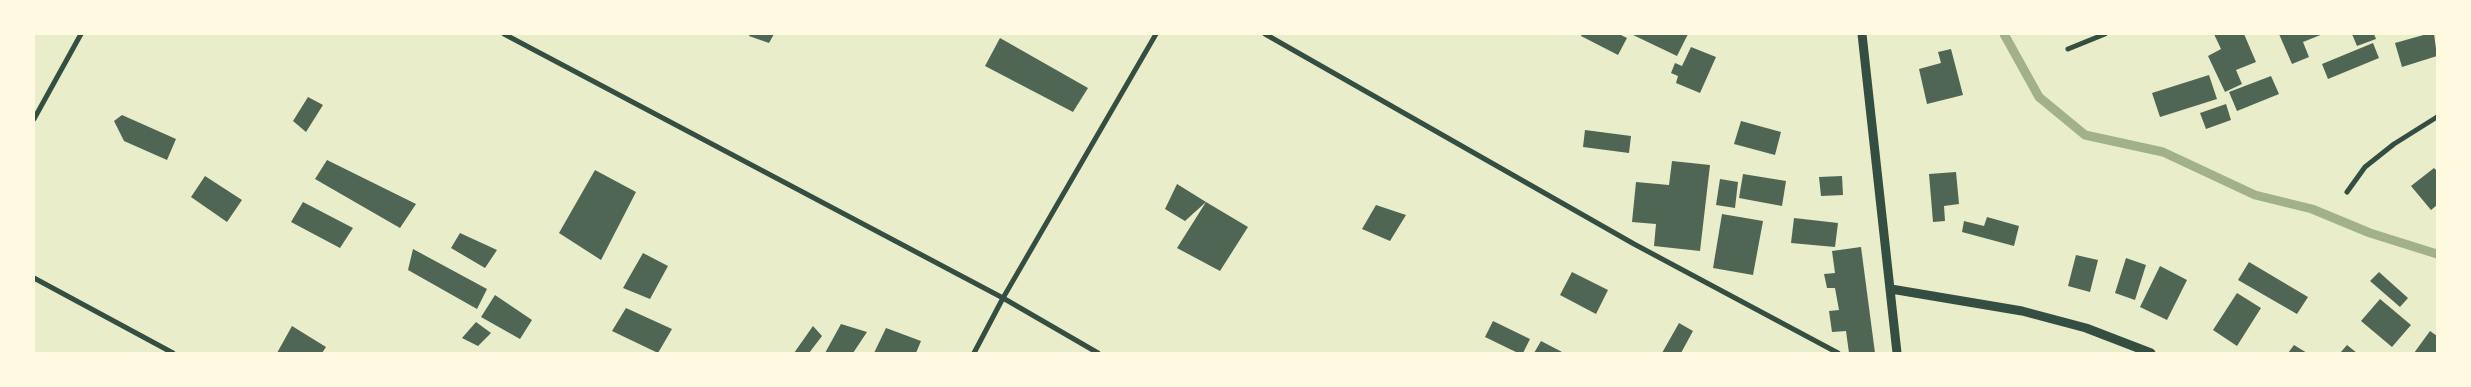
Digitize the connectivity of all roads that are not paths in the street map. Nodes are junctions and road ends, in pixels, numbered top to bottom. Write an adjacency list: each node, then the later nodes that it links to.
1 (81, 34): 9 (street)
2 (504, 34): 13 (street)
3 (1156, 34): 13 (street)
4 (1265, 34): 17 (street)
5 (1862, 34): 12 (street)
6 (2105, 34): 7 (street)
7 (2068, 48)
8 (2437, 117): 10 (street)
9 (34, 120)
10 (2348, 192)
11 (34, 278): 14 (street)
12 (1891, 289): 18 (street); 19 (street)
13 (1003, 298): 15 (street); 16 (street)
14 (172, 353)
15 (974, 353)
16 (1098, 353)
17 (1838, 353)
18 (1897, 353)
19 (2151, 353)

